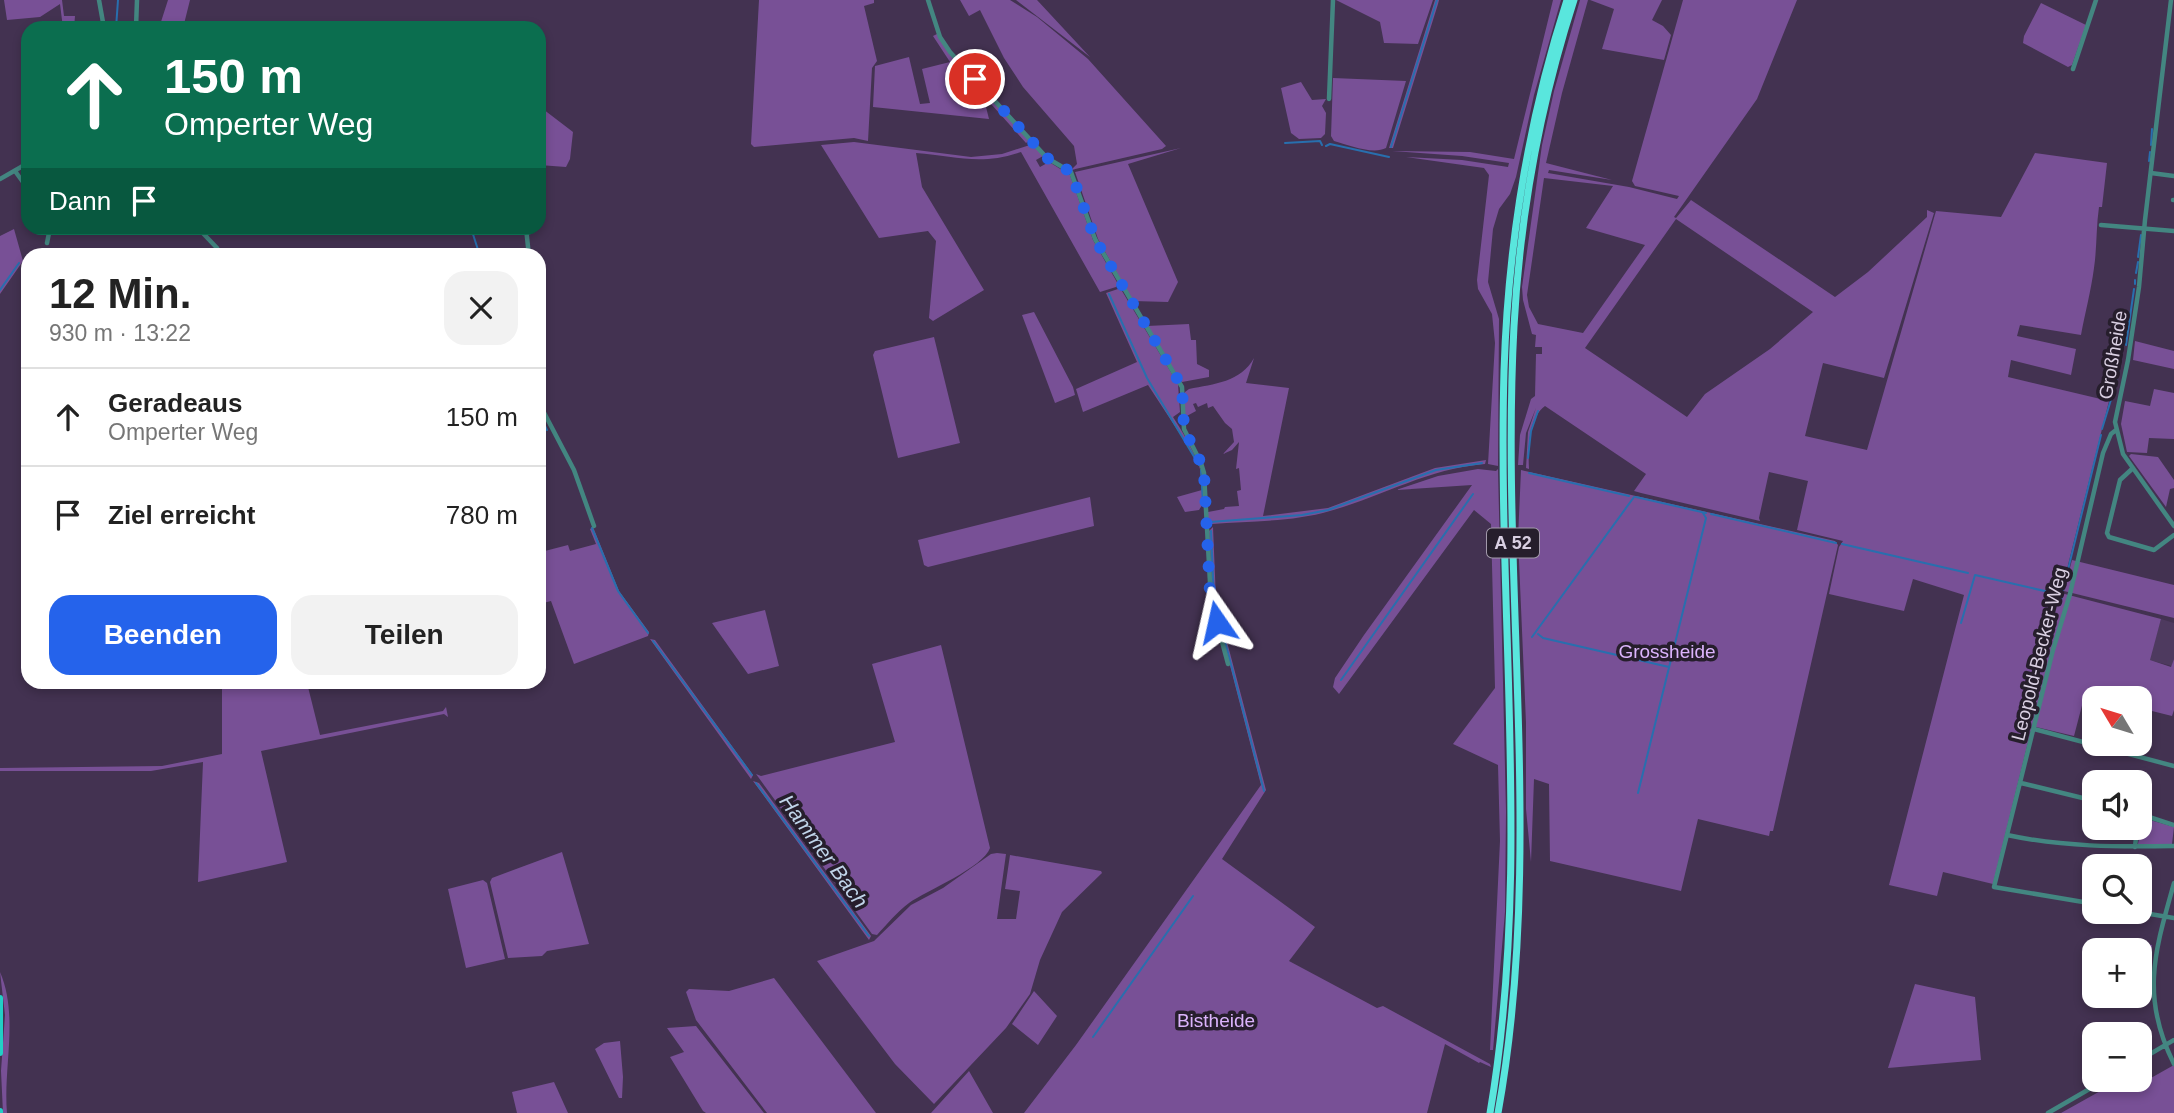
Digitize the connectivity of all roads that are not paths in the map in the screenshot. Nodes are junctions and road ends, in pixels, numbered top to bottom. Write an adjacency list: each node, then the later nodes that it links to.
1 (99, 0): 9 (street)
2 (137, 0): 10 (street)
3 (928, 0): 34 (street)
4 (1333, 0): 14 (street)
5 (1567, 0): 57 (highway, A 52)
6 (1574, 0): 58 (highway, A 52)
7 (2096, 0): 13 (street)
8 (2171, 0): 11 (street, Großheide)
9 (103, 21)
10 (136, 21)
11 (2164, 55): 12 (street); 17 (street, Großheide)
12 (2174, 57)
13 (2073, 69)
14 (1329, 99)
15 (21, 167): 16 (street)
16 (15, 171): 19 (street); 20 (street)
17 (2150, 173): 18 (street); 22 (street, Großheide)
18 (2174, 176)
19 (0, 179)
20 (21, 179)
21 (2101, 225): 22 (street)
22 (2145, 228): 23 (street); 29 (street, Großheide)
23 (2174, 231)
24 (49, 235): 26 (street)
25 (205, 235): 27 (street)
26 (47, 243)
27 (217, 247)
28 (546, 416): 31 (street)
29 (2116, 430): 30 (street, Großheide); 35 (street, Leopold-Becker-Weg)
30 (2133, 468): 32 (street, Großheide); 33 (street)
31 (594, 526)
32 (2174, 526)
33 (2174, 535)
34 (1228, 664)
35 (2034, 729): 36 (street); 37 (street, Leopold-Becker-Weg)
36 (2174, 766)
37 (2021, 783): 38 (street); 41 (street, Leopold-Becker-Weg)
38 (2082, 798)
39 (2152, 818): 40 (street)
40 (2174, 825)
41 (2007, 835): 43 (street); 46 (street, Leopold-Becker-Weg)
42 (2136, 840): 43 (street)
43 (2135, 846): 44 (street)
44 (2174, 846)
45 (2174, 883): 48 (street)
46 (2082, 902)
47 (2152, 914): 48 (street)
48 (2165, 916): 49 (street); 52 (street)
49 (2174, 918)
50 (0, 998): 53 (main road)
51 (2174, 1040): 52 (street)
52 (2165, 1045): 54 (street); 55 (street)
53 (0, 1053)
54 (2152, 1053)
55 (2174, 1063)
56 (2084, 1092): 59 (street)
57 (1490, 1113)
58 (1498, 1113)
59 (2048, 1113)

